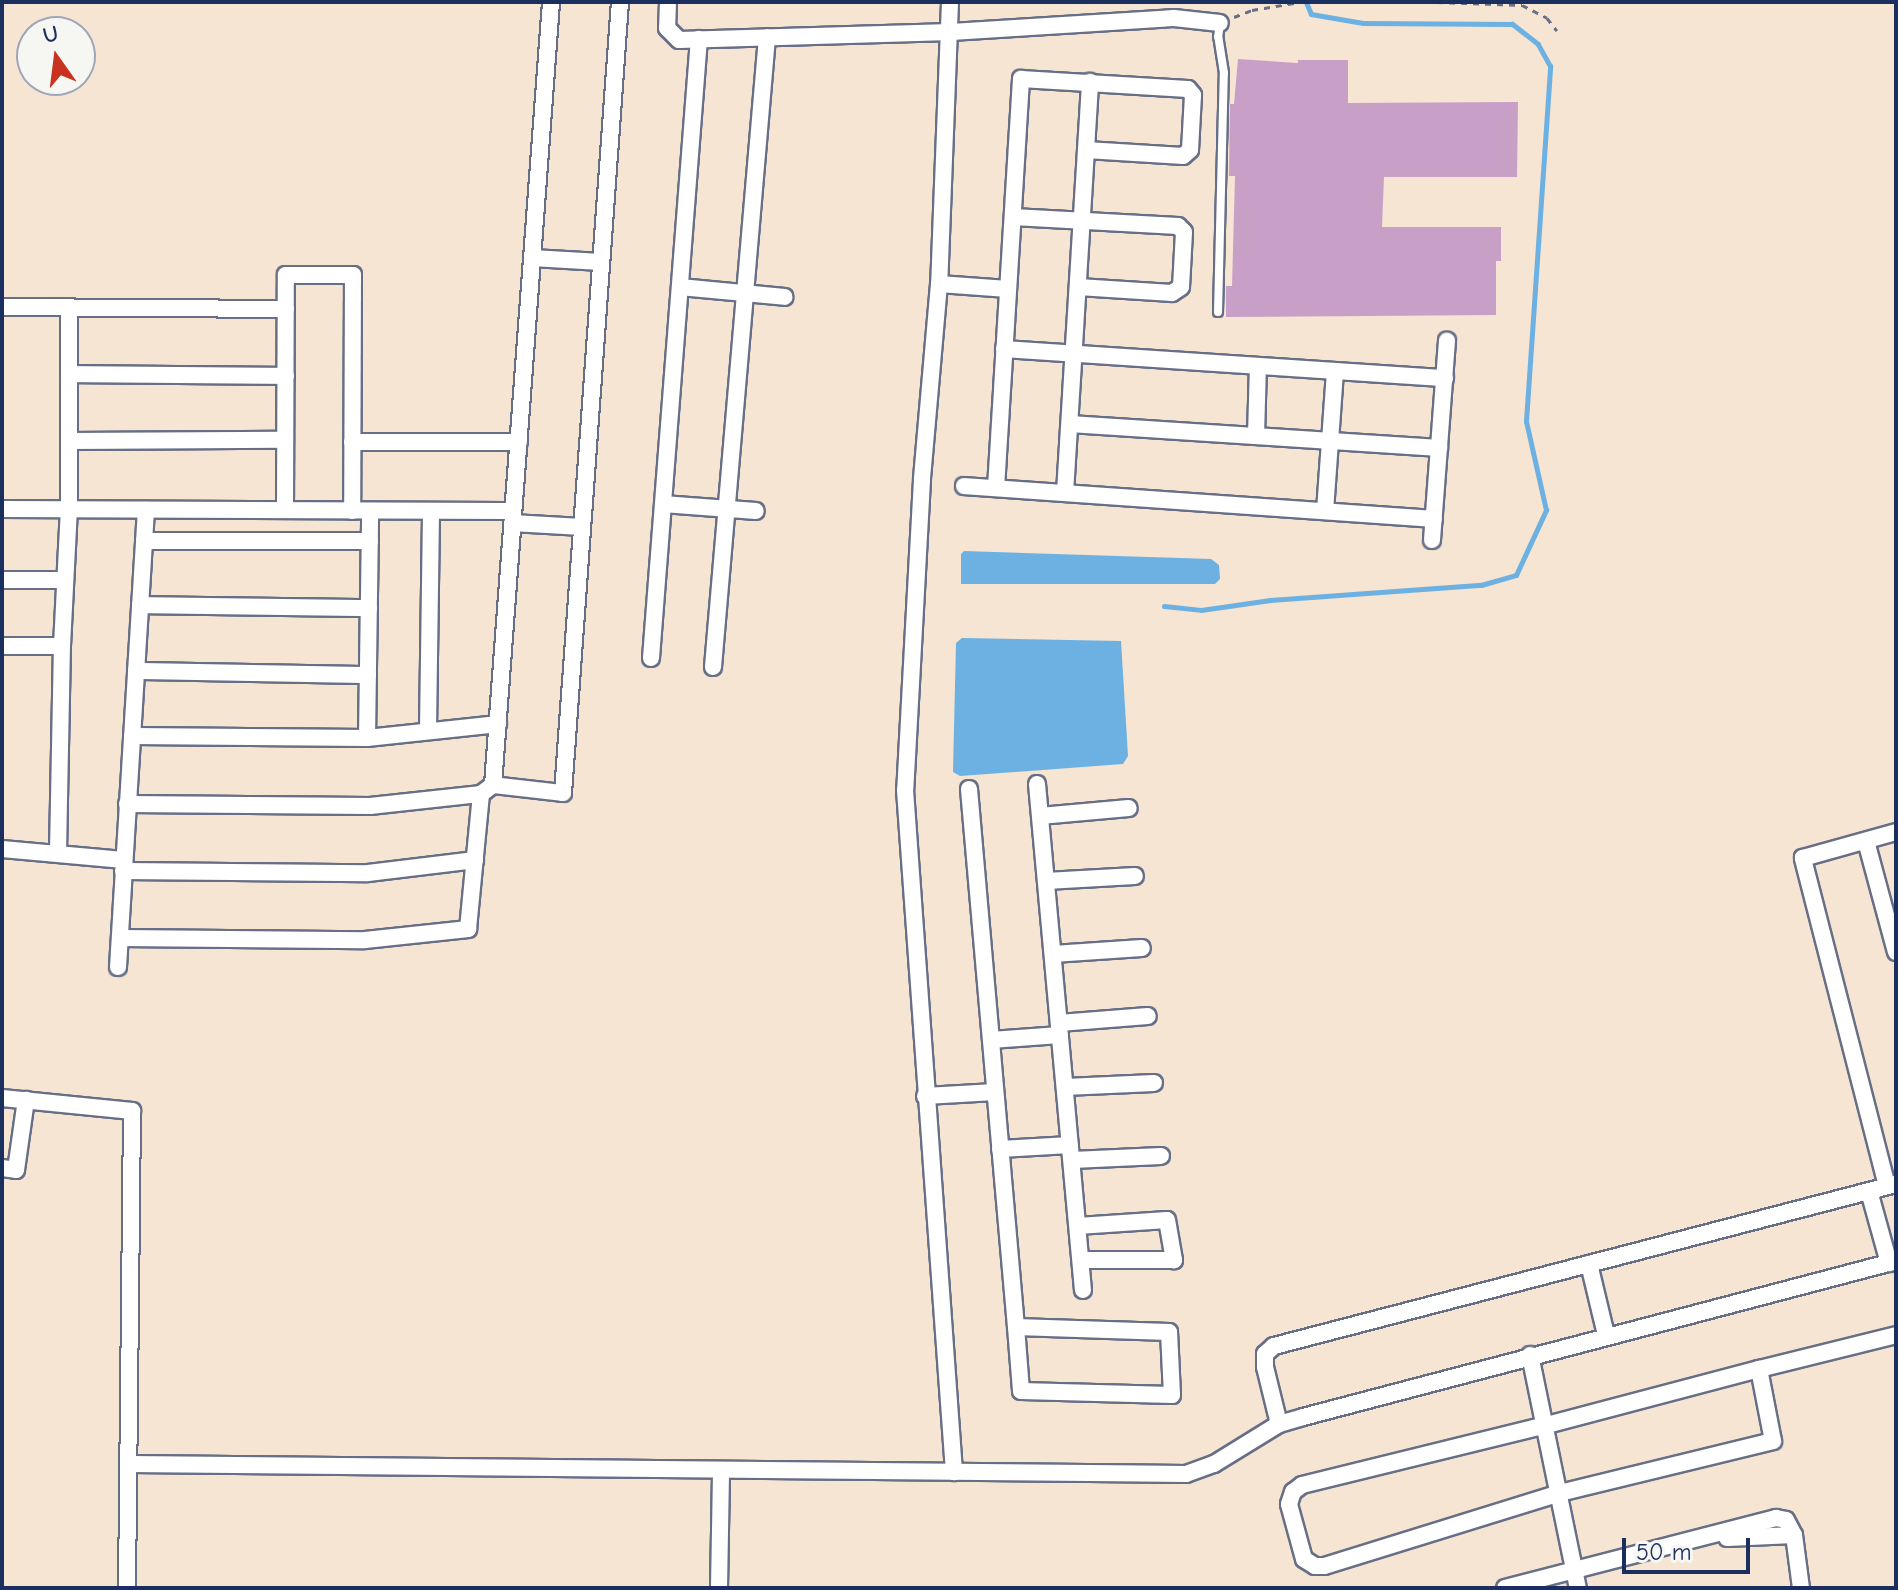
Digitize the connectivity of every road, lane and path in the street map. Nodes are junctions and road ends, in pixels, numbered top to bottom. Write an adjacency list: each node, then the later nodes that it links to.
1 (551, 2): 16 (street)
2 (620, 2): 17 (street)
3 (668, 2): 11 (street)
4 (950, 2): 9 (street)
5 (1298, 2): 7 (path)
6 (1437, 2): 8 (path)
7 (1220, 23): 9 (street); 27 (lane)
8 (1557, 31)
9 (951, 32): 10 (street); 18 (street)
10 (767, 37): 11 (street); 22 (street)
11 (699, 39): 19 (street)
12 (1090, 82): 13 (street); 13 (street); 14 (street)
13 (1086, 150): 15 (street)
14 (1013, 217): 15 (street); 21 (street)
15 (1082, 220): 20 (street); 20 (street)
16 (532, 258): 17 (street); 42 (street)
17 (601, 262): 60 (street)
18 (939, 284): 21 (street); 103 (street)
19 (680, 287): 22 (street); 47 (street)
20 (1078, 287): 30 (street)
21 (1008, 289): 29 (street)
22 (745, 293): 23 (street); 49 (street)
23 (785, 297)
24 (2, 307): 25 (street)
25 (69, 307): 26 (street); 33 (street)
26 (286, 309): 34 (street); 41 (street)
27 (1218, 312)
28 (1447, 341): 35 (street)
29 (1004, 349): 30 (street); 45 (street)
30 (1074, 354): 31 (street); 36 (street)
31 (1258, 366): 32 (street); 37 (street)
32 (1335, 371): 35 (street); 40 (street)
33 (69, 374): 34 (street); 39 (street)
34 (286, 376): 38 (street)
35 (1445, 378): 43 (street)
36 (1070, 424): 37 (street); 46 (street)
37 (1256, 436): 40 (street)
38 (285, 440): 39 (street); 52 (street)
39 (69, 441): 50 (street)
40 (1331, 441): 43 (street); 57 (street)
41 (352, 442): 42 (street); 53 (street)
42 (519, 442): 58 (street)
43 (1439, 448): 59 (street)
44 (964, 486): 45 (street)
45 (996, 488): 46 (street)
46 (1065, 493): 57 (street)
47 (663, 504): 49 (street); 70 (street)
48 (2, 509): 50 (street)
49 (727, 509): 56 (street); 71 (street)
50 (69, 510): 51 (street); 65 (street)
51 (146, 510): 52 (street); 62 (street)
52 (285, 510): 53 (street)
53 (352, 511): 54 (street)
54 (370, 511): 55 (street); 63 (street)
55 (431, 511): 58 (street); 75 (street)
56 (756, 511)
57 (1325, 511): 59 (street)
58 (513, 517): 60 (street); 74 (street)
59 (1434, 519): 61 (street)
60 (582, 527): 79 (street)
61 (1432, 540)
62 (144, 541): 63 (street); 66 (street)
63 (370, 541): 67 (street)
64 (2, 580): 65 (street)
65 (65, 580): 69 (street)
66 (140, 605): 67 (street); 72 (street)
67 (369, 608): 73 (street)
68 (2, 646): 69 (street)
69 (62, 646): 87 (street)
70 (651, 658)
71 (713, 667)
72 (136, 671): 73 (street); 76 (street)
73 (368, 675): 77 (street)
74 (498, 724): 75 (street); 79 (street)
75 (428, 729): 77 (street)
76 (132, 736): 77 (street); 81 (street)
77 (367, 738)
78 (1037, 784): 83 (street)
79 (487, 789): 81 (street); 88 (street)
80 (969, 789): 99 (street)
81 (127, 804): 89 (street)
82 (1129, 808): 83 (street)
83 (1040, 816): 91 (street)
84 (1896, 832): 85 (street)
85 (1866, 841): 94 (street); 110 (street)
86 (2, 849): 87 (street)
87 (58, 852): 89 (street)
88 (475, 860): 89 (street); 92 (street)
89 (124, 866): 92 (street)
90 (1135, 876): 91 (street)
91 (1046, 881): 95 (street)
92 (120, 938): 96 (street)
93 (1142, 948): 95 (street)
94 (1896, 952)
95 (1053, 954): 98 (street)
96 (118, 967)
97 (1148, 1016): 98 (street)
98 (1060, 1029): 99 (street); 101 (street)
99 (991, 1040): 102 (street)
100 (1154, 1083): 101 (street)
101 (1065, 1087): 107 (street)
102 (995, 1092): 103 (street); 106 (street)
103 (925, 1096): 126 (street)
104 (2, 1098): 105 (street)
105 (26, 1100): 109 (street); 124 (street)
106 (1000, 1149): 107 (street); 117 (street)
107 (1071, 1152): 108 (street); 112 (street)
108 (1161, 1156)
109 (2, 1168)
110 (1891, 1185): 111 (street)
111 (1869, 1191): 114 (street); 115 (street)
112 (1078, 1226): 113 (street); 113 (street)
113 (1081, 1260): 116 (street)
114 (1892, 1262): 118 (street)
115 (1589, 1264): 118 (street); 122 (street)
116 (1083, 1290)
117 (1016, 1327): 117 (street)
118 (1606, 1335): 120 (street)
119 (1896, 1335): 121 (street)
120 (1530, 1355): 122 (street); 123 (street)
121 (1759, 1369): 123 (street); 127 (street)
122 (1279, 1424): 126 (street)
123 (1547, 1425): 127 (street); 127 (street)
124 (129, 1464): 125 (street); 129 (street)
125 (721, 1470): 126 (street); 130 (street)
126 (954, 1472)
127 (1560, 1493): 128 (street)
128 (1577, 1579): 131 (street); 132 (street)
129 (127, 1588)
130 (719, 1588)
131 (1505, 1588)
132 (1801, 1588)

